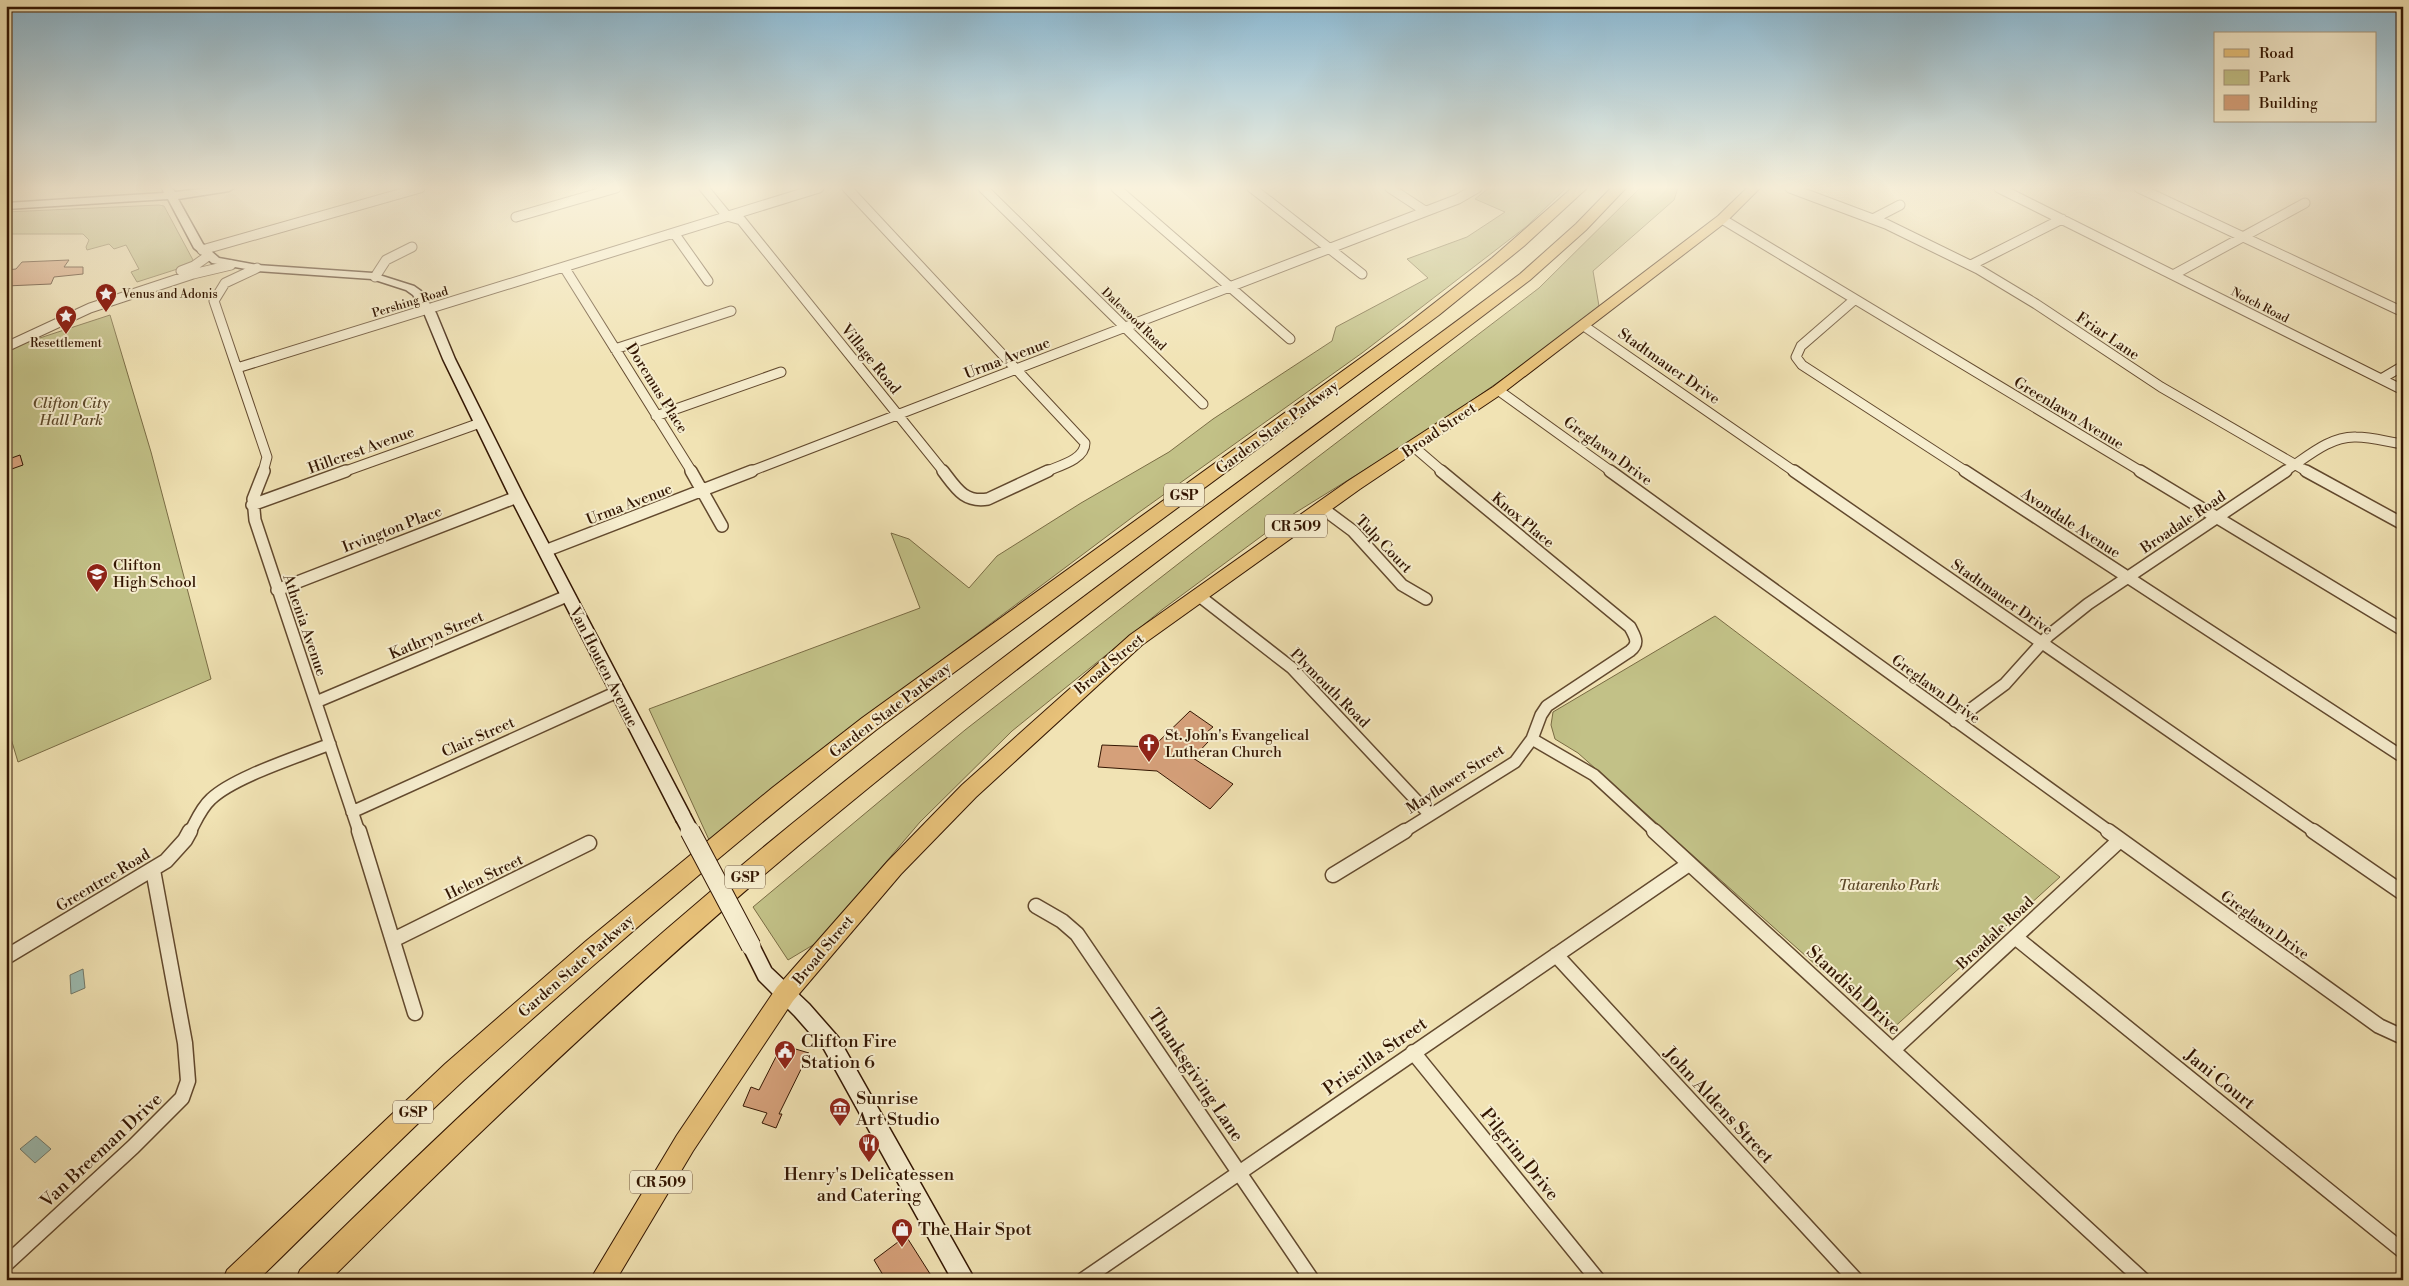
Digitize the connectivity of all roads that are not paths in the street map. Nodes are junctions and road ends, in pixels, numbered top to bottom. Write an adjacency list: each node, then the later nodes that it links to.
1 (203, 248): 20 (main road)
2 (221, 248): 20 (street)
3 (410, 248): 27 (street)
4 (625, 248): 23 (street, Pershing Road)
5 (685, 248): 28 (street)
6 (764, 248): 48 (street, Village Road)
7 (902, 248): 42 (street)
8 (1044, 248): 35 (street, Dalewood Road)
9 (1184, 248): 29 (street)
10 (1515, 248): 97 (highway, Garden State Parkway / GSP)
11 (1557, 248): 98 (highway, Garden State Parkway / GSP)
12 (1686, 248): 34 (main road, Broad Street / CR 509)
13 (1768, 248): 30 (street, Greenlawn Avenue)
14 (1935, 248): 22 (street, Friar Lane)
15 (2005, 248): 22 (street)
16 (2120, 248): 26 (street, Notch Road)
17 (2223, 248): 26 (street)
18 (2267, 248): 33 (street)
19 (1330, 249): 25 (street); 29 (street, Urma Avenue)
20 (205, 253): 21 (main road, Van Houten Avenue); 37 (street)
21 (231, 265): 24 (main road, Van Houten Avenue); 37 (street)
22 (1971, 265): 53 (street, Friar Lane)
23 (564, 267): 31 (street, Pershing Road); 39 (street, Doremus Place)
24 (256, 268): 27 (main road, Van Houten Avenue); 41 (street, Athenia Avenue)
25 (1362, 274)
26 (2173, 275): 44 (street, Notch Road)
27 (375, 277): 31 (main road, Van Houten Avenue)
28 (708, 281)
29 (1229, 288): 35 (street, Urma Avenue); 36 (street)
30 (1854, 300): 58 (street, Greenlawn Avenue); 62 (street, Avondale Avenue)
31 (428, 310): 41 (street, Pershing Road); 50 (main road, Van Houten Avenue)
32 (731, 311): 39 (street)
33 (2403, 312)
34 (1584, 326): 45 (main road, Broad Street / CR 509); 69 (street, Stadtmauer Drive)
35 (1125, 328): 42 (street, Urma Avenue); 47 (street, Dalewood Road)
36 (1290, 339)
37 (17, 342): 38 (street)
38 (6, 347)
39 (615, 349): 49 (street, Doremus Place)
40 (2403, 366): 44 (street)
41 (237, 368): 56 (street, Athenia Avenue)
42 (1015, 370): 48 (street, Urma Avenue); 48 (street, Village Road)
43 (780, 372): 49 (street)
44 (2381, 380): 46 (street, Notch Road)
45 (1498, 390): 52 (main road, Broad Street / CR 509); 72 (street, Greglawn Drive)
46 (2403, 390)
47 (1203, 404)
48 (898, 415): 54 (street, Urma Avenue)
49 (656, 416): 54 (street, Doremus Place)
50 (480, 423): 55 (main road, Van Houten Avenue); 56 (street, Hillcrest Avenue)
51 (2403, 444): 53 (street, Broadale Road)
52 (1414, 447): 57 (main road, Broad Street / CR 509); 67 (street, Knox Place)
53 (2295, 466): 58 (street, Broadale Road); 59 (street, Friar Lane)
54 (702, 491): 60 (street, Doremus Place); 61 (street, Urma Avenue)
55 (517, 497): 61 (main road, Van Houten Avenue); 63 (street, Irvington Place)
56 (252, 505): 63 (street, Athenia Avenue)
57 (1322, 508): 64 (main road, Broad Street / CR 509); 66 (street, Tulp Court)
58 (2217, 519): 62 (street, Broadale Road); 68 (street, Greenlawn Avenue)
59 (2403, 524)
60 (722, 526)
61 (545, 551): 65 (main road, Van Houten Avenue)
62 (2128, 578): 69 (street, Broadale Road); 75 (street, Avondale Avenue)
63 (277, 590): 71 (street, Athenia Avenue)
64 (1198, 595): 77 (street, Plymouth Road); 89 (main road, Broad Street / CR 509)
65 (568, 596): 70 (main road, Van Houten Avenue); 71 (street, Kathryn Street)
66 (1426, 599)
67 (1614, 614): 73 (street, Mayflower Street)
68 (2403, 630)
69 (2041, 644): 72 (street, Broadale Road); 83 (street, Stadtmauer Drive)
70 (617, 692): 76 (street, Clair Street); 89 (main road, Van Houten Avenue, bridge)
71 (316, 702): 74 (street, Athenia Avenue)
72 (1955, 721): 78 (street, Greglawn Drive)
73 (1532, 739): 77 (street, Mayflower Street); 80 (street, Standish Drive)
74 (330, 744): 76 (street, Athenia Avenue); 81 (street, Greentree Road)
75 (2403, 757)
76 (352, 812): 86 (street, Athenia Avenue)
77 (1430, 815): 82 (street, Mayflower Street)
78 (2120, 840): 85 (street, Broadale Road); 91 (street, Greglawn Drive)
79 (589, 843): 86 (street, Helen Street)
80 (1689, 864): 87 (street, Priscilla Street); 92 (street, Standish Drive)
81 (153, 870): 88 (street, Greentree Road); 96 (street, Van Breeman Drive)
82 (1333, 875)
83 (2403, 893)
84 (1036, 906): 94 (street, Thanksgiving Lane)
85 (2014, 937): 92 (street, Broadale Road); 95 (street, Jani Court)
86 (393, 940): 90 (street, Athenia Avenue)
87 (1556, 955): 93 (street, Priscilla Street); 104 (street, John Aldens Street)
88 (6, 958)
89 (786, 994): 99 (main road, Broad Street / CR 509); 100 (main road, Van Houten Avenue)
90 (416, 1013)
91 (2403, 1037)
92 (1893, 1050): 105 (street, Standish Drive)
93 (1413, 1052): 94 (street, Priscilla Street); 103 (street, Pilgrim Drive)
94 (1239, 1173): 101 (street, Priscilla Street); 102 (street, Thanksgiving Lane)
95 (2403, 1251)
96 (6, 1264)
97 (237, 1280)
98 (310, 1280)
99 (602, 1280)
100 (964, 1280)
101 (1083, 1280)
102 (1312, 1280)
103 (1598, 1280)
104 (1856, 1280)
105 (2143, 1280)

